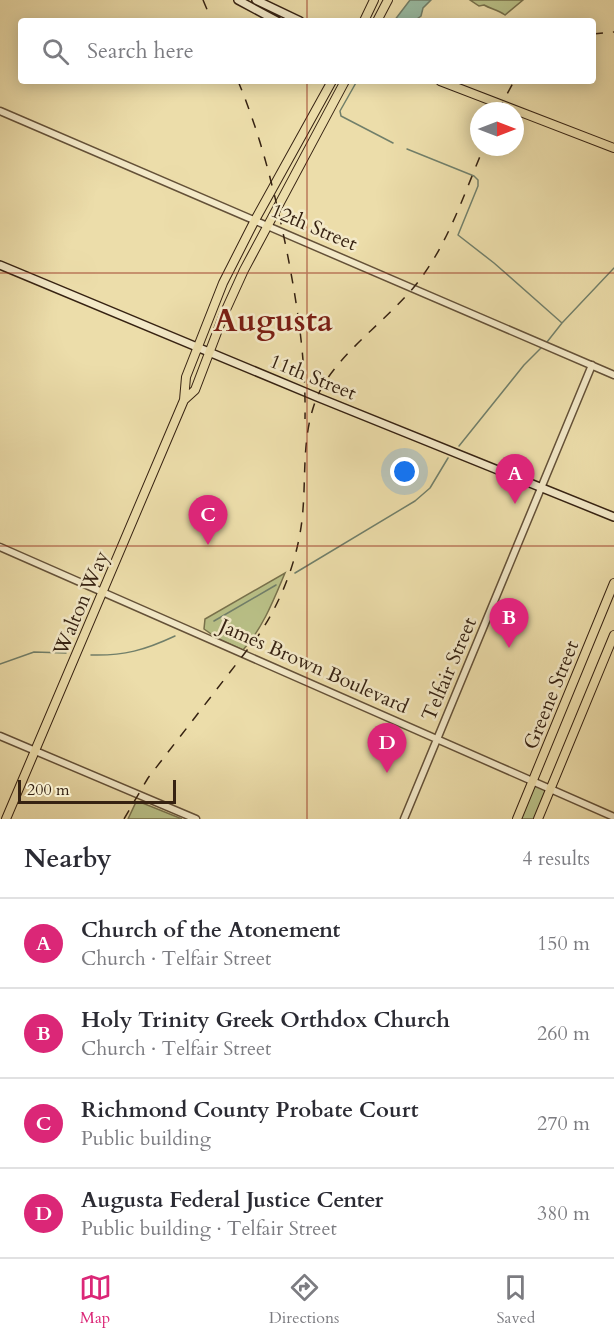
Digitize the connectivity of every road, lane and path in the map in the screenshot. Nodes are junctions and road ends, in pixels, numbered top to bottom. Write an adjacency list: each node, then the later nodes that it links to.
1 (238, 0): 5 (main road)
2 (256, 0): 6 (main road)
3 (374, 0): 7 (main road)
4 (388, 0): 8 (main road)
5 (271, 18)
6 (294, 18)
7 (365, 18)
8 (379, 18)
9 (330, 84): 14 (main road, Walton Way)
10 (343, 84): 15 (main road, Walton Way)
11 (448, 84): 13 (main road)
12 (0, 111): 14 (street, 12th Street)
13 (614, 148)
14 (255, 220): 15 (street, 12th Street); 17 (main road, Walton Way)
15 (268, 225): 18 (main road, Walton Way); 19 (street, 12th Street)
16 (0, 265): 17 (main road, 11th Street)
17 (197, 347): 18 (main road, 11th Street); 21 (main road, Walton Way)
18 (210, 352): 21 (main road, Walton Way); 22 (main road, 11th Street)
19 (592, 365): 20 (street, 12th Street); 22 (street, Telfair Street)
20 (614, 375)
21 (184, 400): 26 (main road, Walton Way)
22 (540, 488): 23 (main road, 11th Street); 29 (street, Telfair Street)
23 (614, 517)
24 (0, 546): 26 (street, James Brown Boulevard)
25 (614, 583): 31 (main road, Greene Street)
26 (104, 592): 29 (street, James Brown Boulevard); 30 (main road, Walton Way)
27 (614, 635): 32 (main road, Greene Street)
28 (0, 736): 30 (street)
29 (438, 738): 31 (street, James Brown Boulevard); 36 (street, Telfair Street)
30 (36, 751): 34 (main road, Walton Way); 35 (street)
31 (533, 782): 32 (street, James Brown Boulevard); 37 (main road, Greene Street)
32 (550, 789): 33 (street, James Brown Boulevard); 38 (main road, Greene Street)
33 (614, 817)
34 (6, 819)
35 (196, 819)
36 (404, 819)
37 (517, 819)
38 (538, 819)

